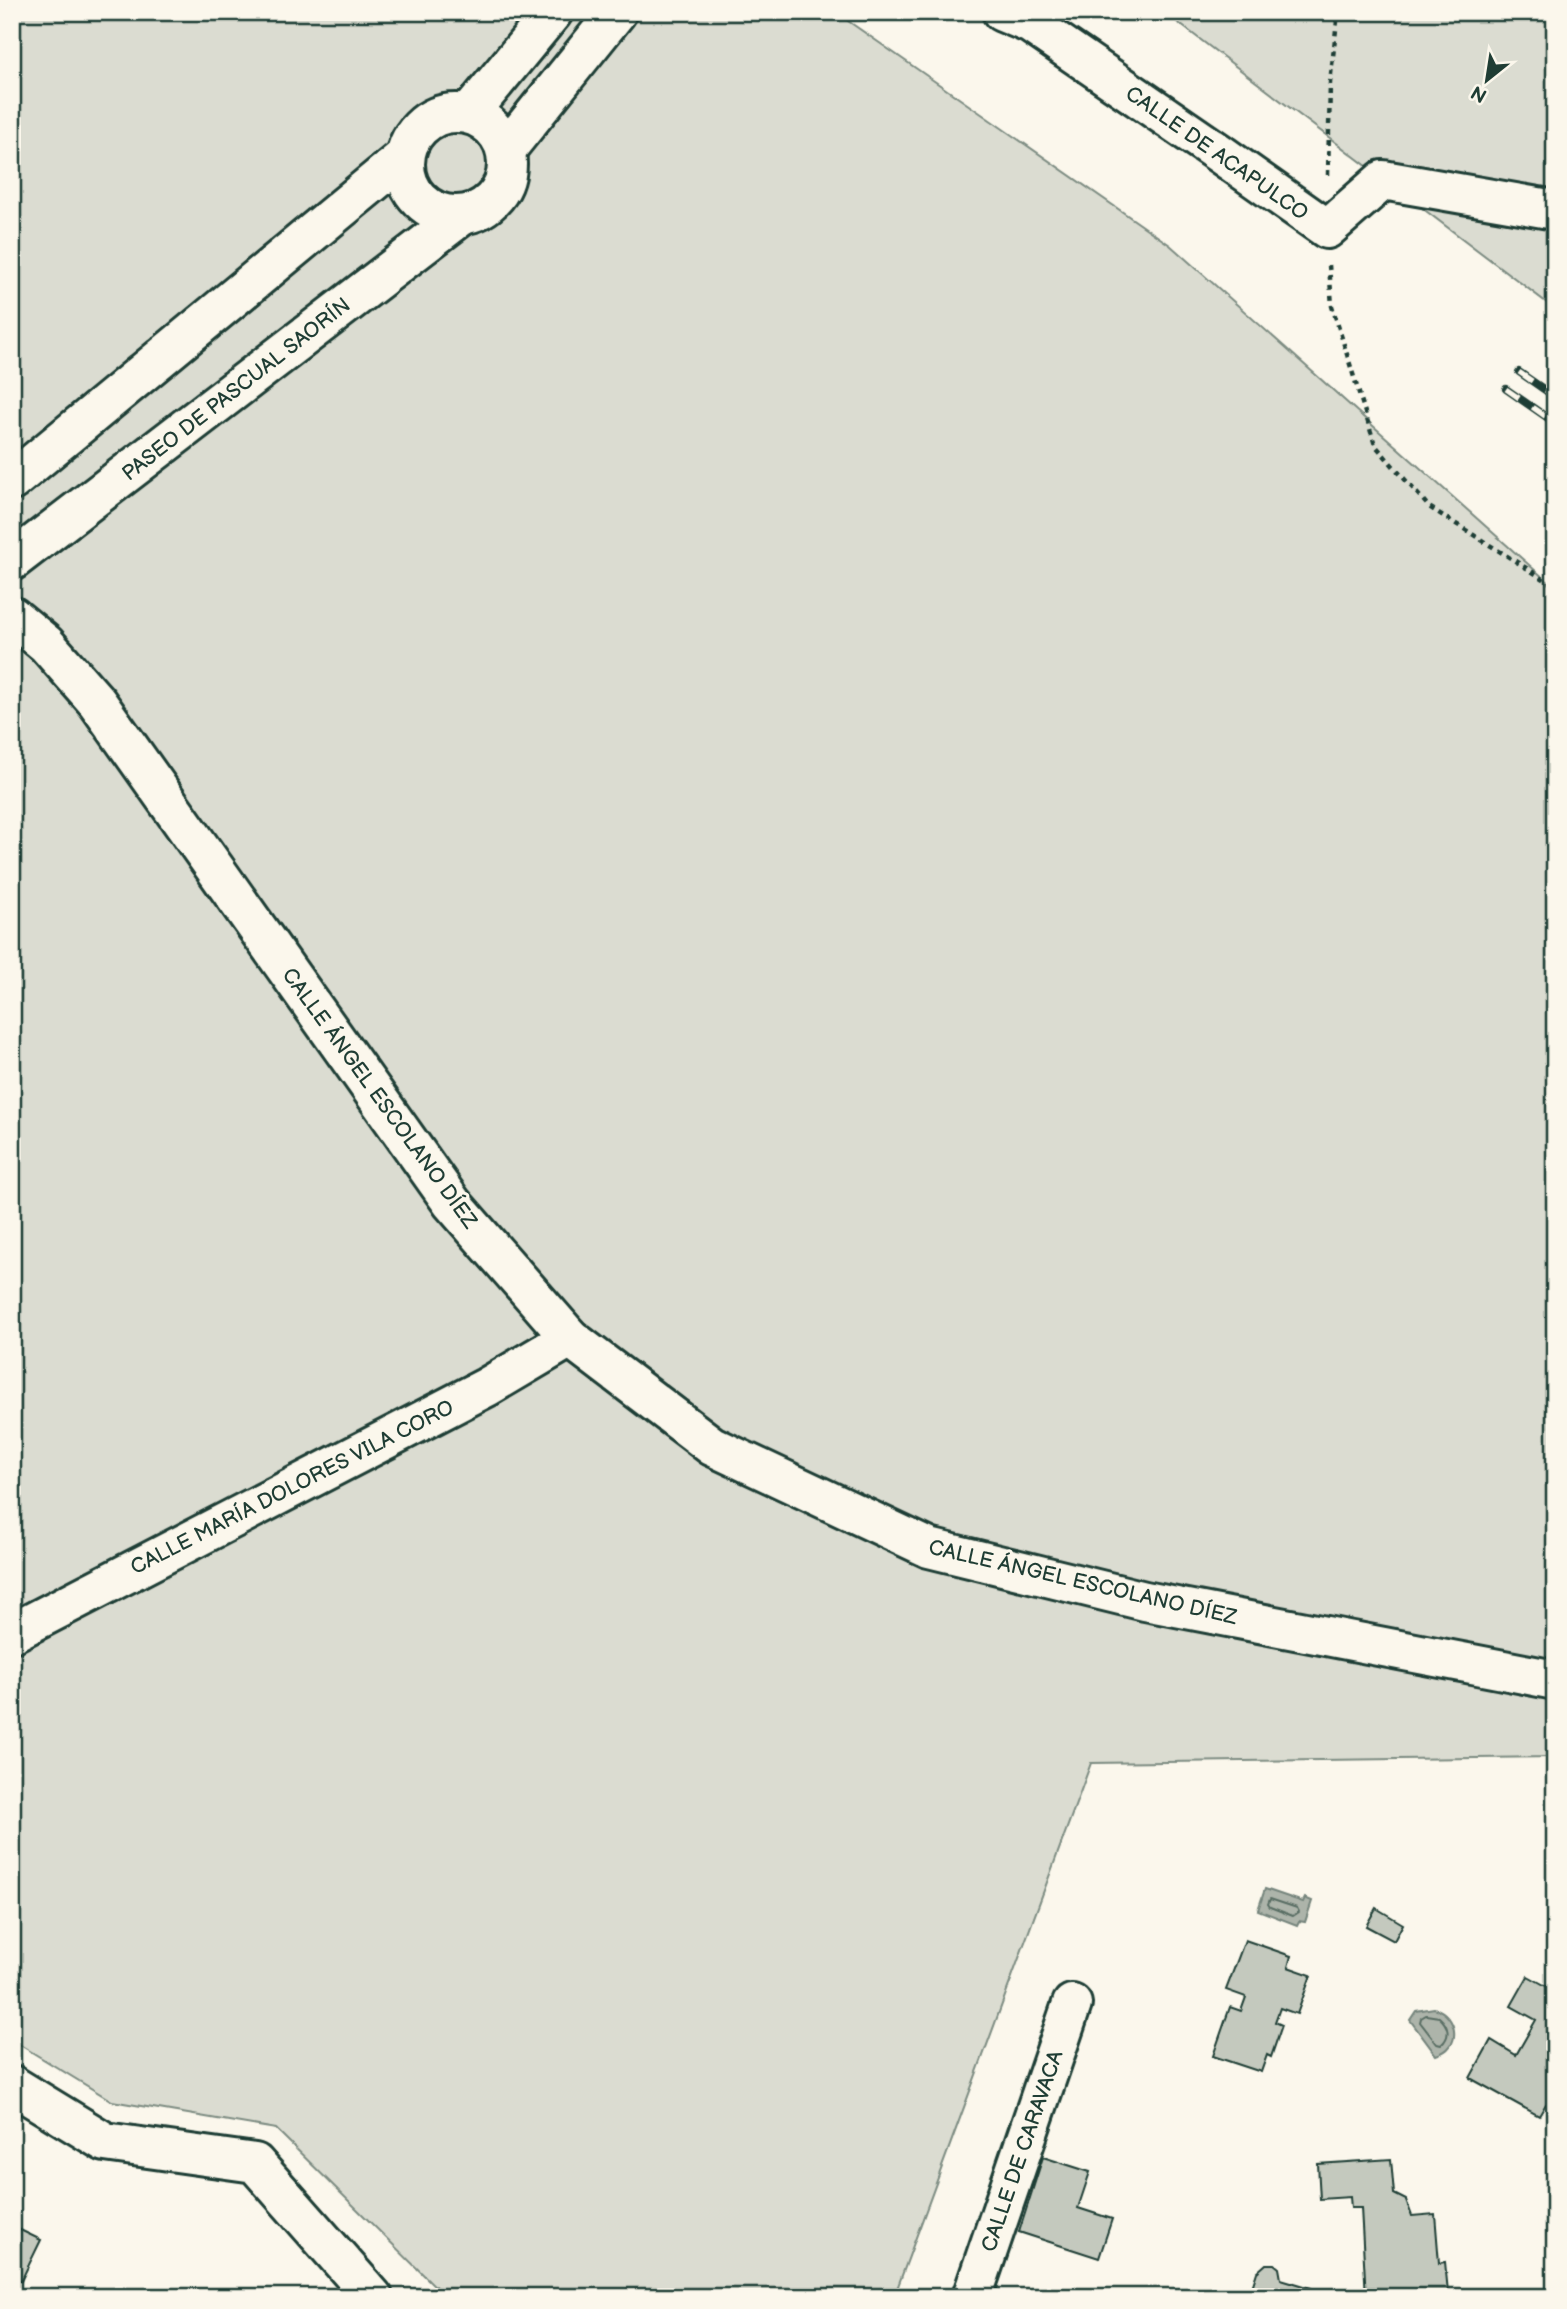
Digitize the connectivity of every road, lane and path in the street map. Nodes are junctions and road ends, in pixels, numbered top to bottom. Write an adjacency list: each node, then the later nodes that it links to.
1 (554, 12): 5 (street)
2 (617, 12): 6 (street)
3 (1002, 12): 10 (street, CALLE DE ACAPULCO)
4 (1338, 12): 10 (path)
5 (469, 114): 6 (street); 7 (street)
6 (506, 150): 9 (street)
7 (404, 157): 9 (street); 11 (street)
8 (1555, 210): 10 (street, CALLE DE ACAPULCO)
9 (460, 216): 12 (street, PASEO DE PASCUAL SAORÍN)
10 (1327, 229): 13 (path)
11 (12, 481)
12 (12, 561)
13 (1555, 586)
14 (12, 616): 15 (street, CALLE ÁNGEL ESCOLANO DÍEZ)
15 (570, 1338): 16 (street, CALLE MARÍA DOLORES VILA CORO); 17 (street, CALLE ÁNGEL ESCOLANO DÍEZ)
16 (12, 1633)
17 (1555, 1680)
18 (1072, 2004): 21 (street, CALLE DE CARAVACA)
19 (12, 2085): 20 (street)
20 (373, 2297)
21 (972, 2297)

